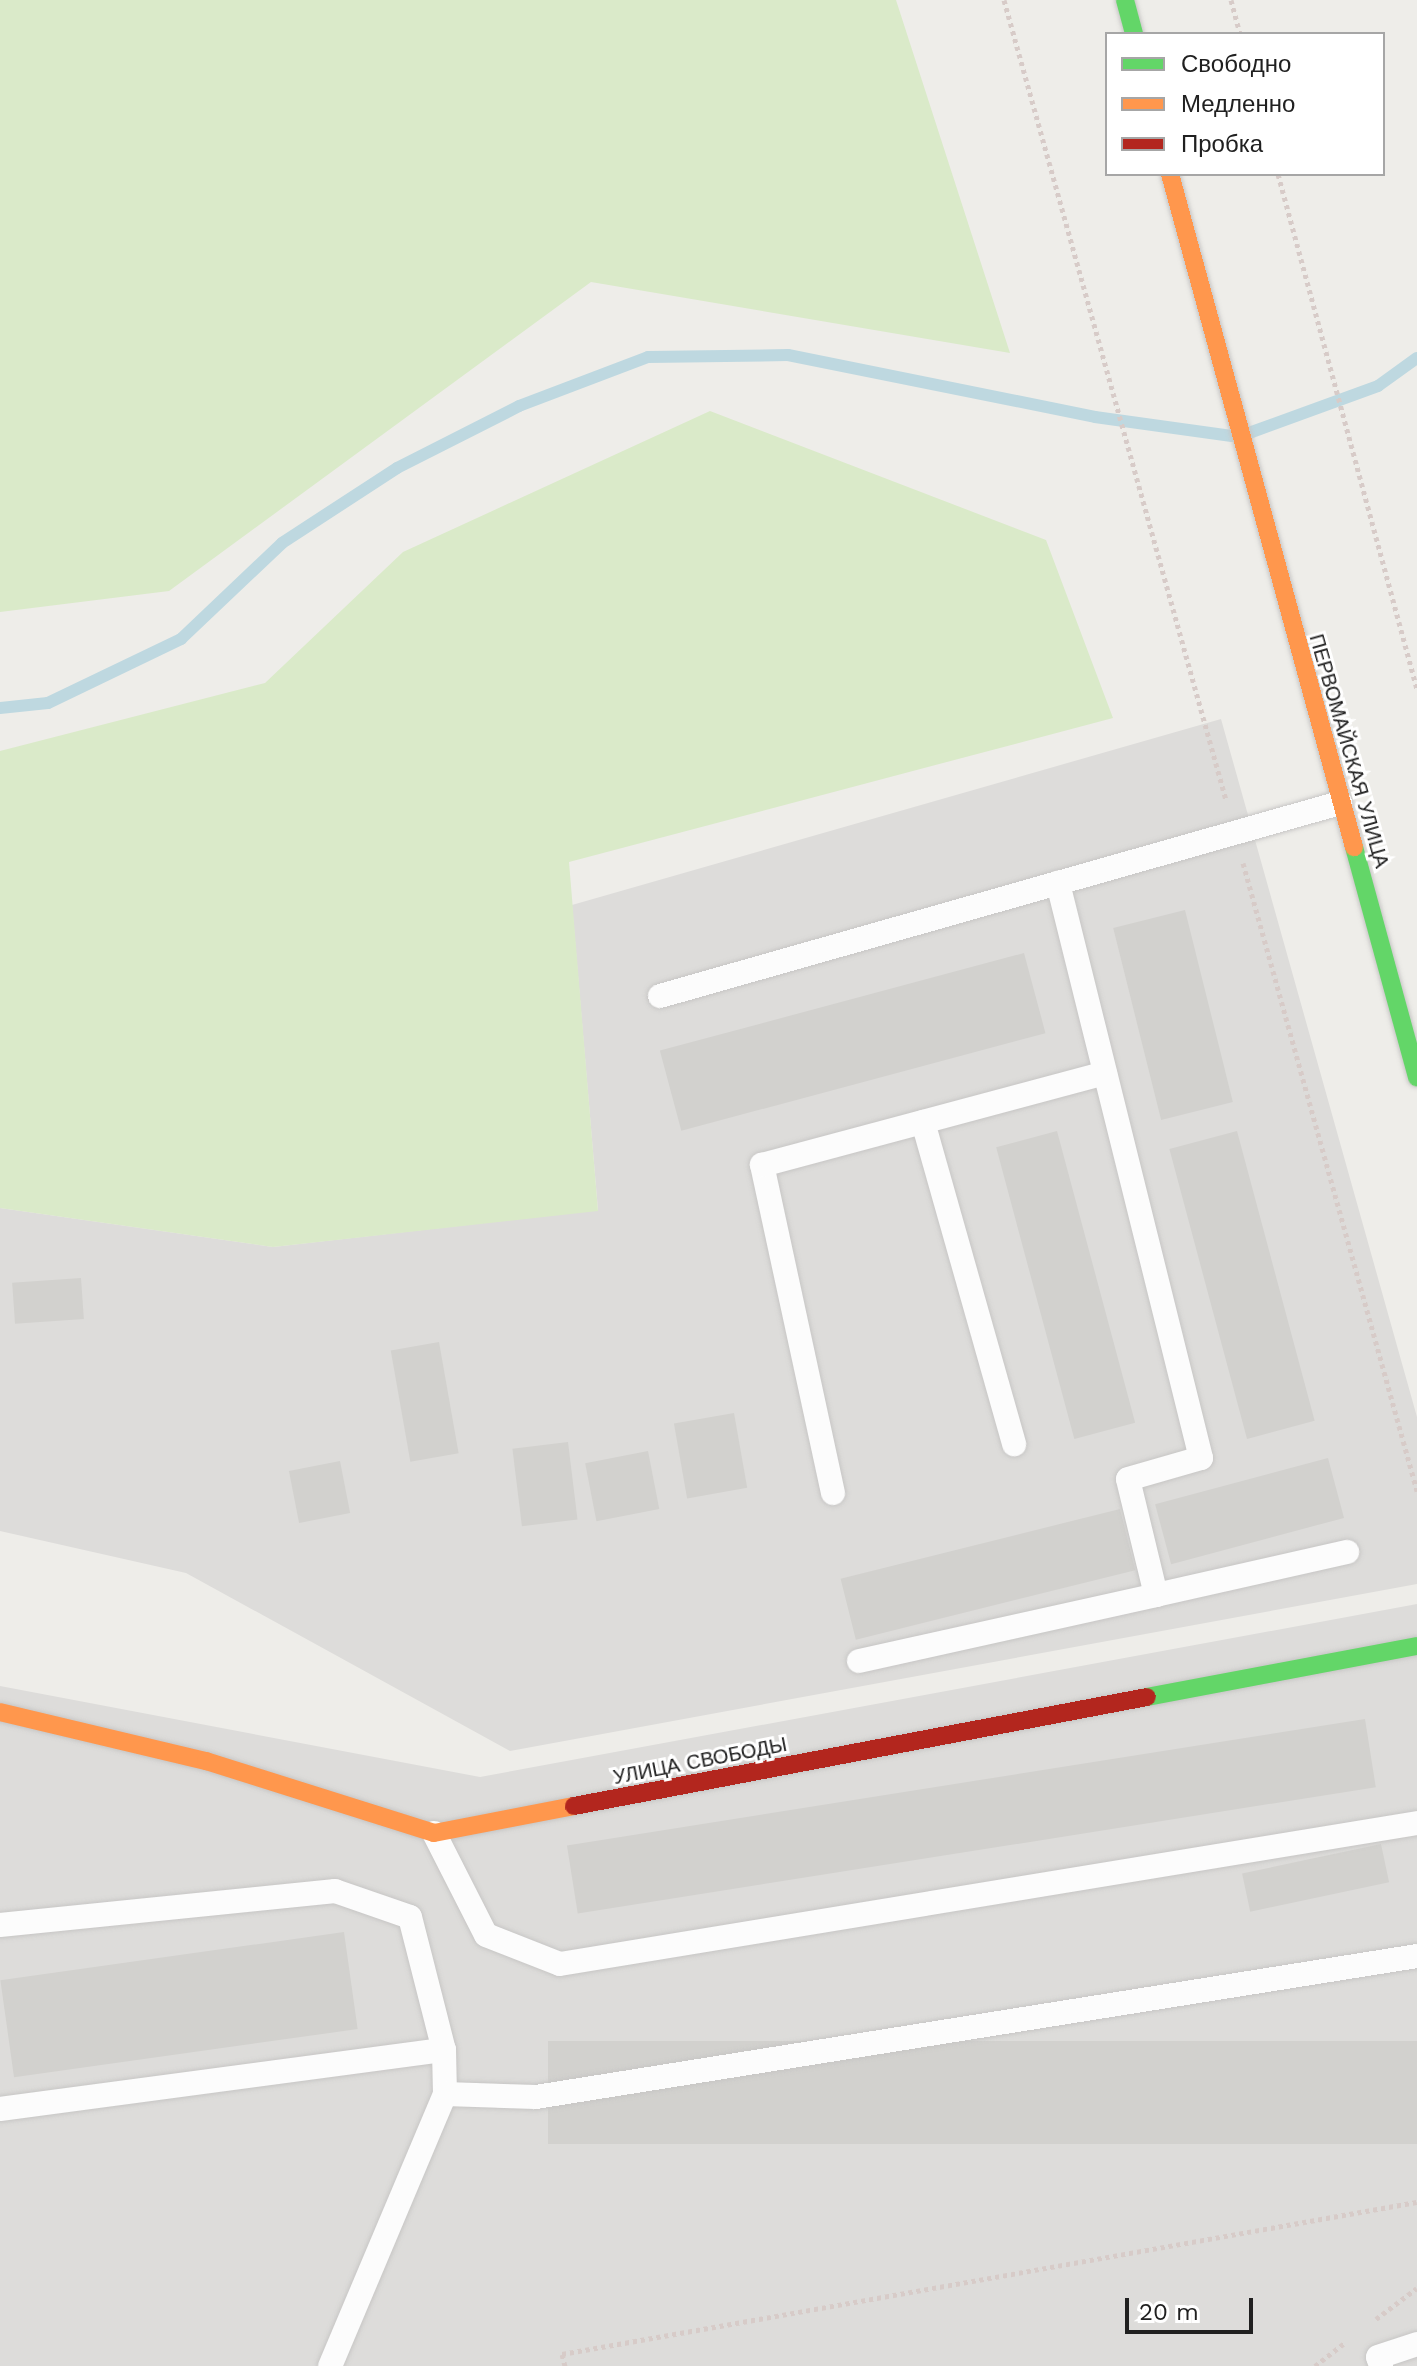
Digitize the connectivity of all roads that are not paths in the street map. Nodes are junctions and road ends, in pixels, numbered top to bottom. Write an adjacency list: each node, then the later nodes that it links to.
1 (1125, 0): 2 (street)
2 (1133, 32)
3 (1171, 176): 4 (street, ПЕРВОМАЙСКАЯ УЛИЦА)
4 (1340, 803): 5 (lane); 8 (street, ПЕРВОМАЙСКАЯ УЛИЦА)
5 (1058, 883): 6 (lane); 7 (lane)
6 (660, 996)
7 (1105, 1073): 9 (lane); 13 (lane)
8 (1417, 1078)
9 (923, 1122): 10 (lane); 11 (lane)
10 (1014, 1444)
11 (833, 1493)
12 (1347, 1552): 13 (lane)
13 (1156, 1595): 15 (lane)
14 (1416, 1651): 18 (street, УЛИЦА СВОБОДЫ)
15 (859, 1661)
16 (0, 1712): 18 (street, УЛИЦА СВОБОДЫ)
17 (1417, 1823): 18 (lane)
18 (434, 1833)
19 (0, 1925): 21 (lane)
20 (1417, 1956): 22 (lane)
21 (444, 2050): 22 (lane); 23 (lane)
22 (445, 2094): 25 (lane)
23 (0, 2109)
24 (1417, 2344): 26 (lane)
25 (330, 2366)
26 (1381, 2366)

